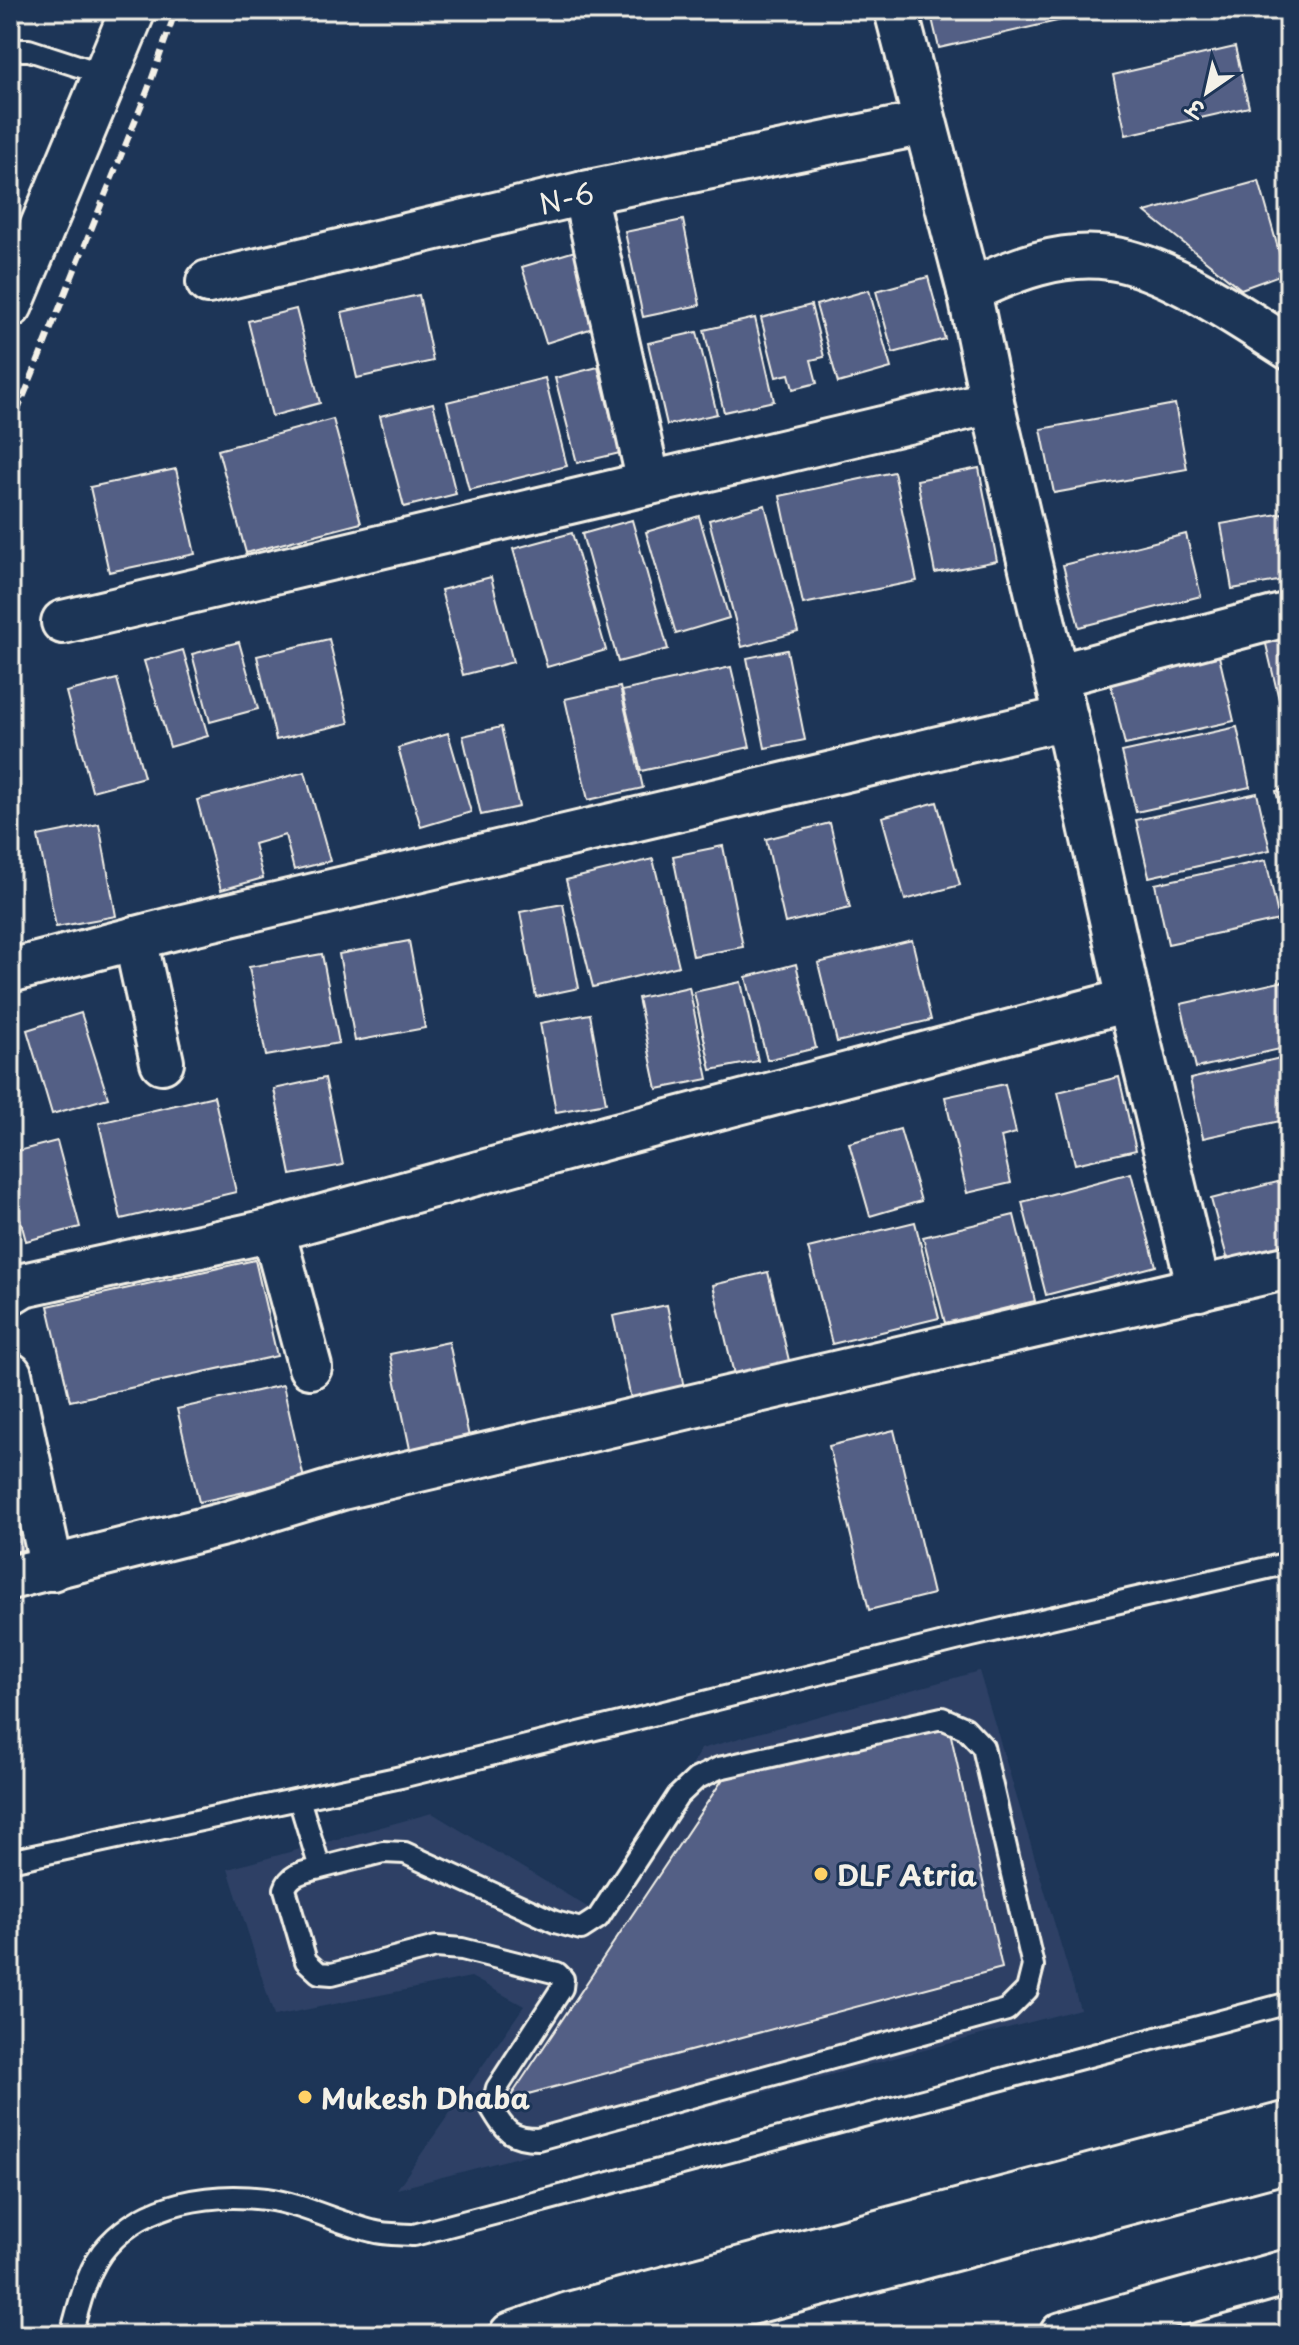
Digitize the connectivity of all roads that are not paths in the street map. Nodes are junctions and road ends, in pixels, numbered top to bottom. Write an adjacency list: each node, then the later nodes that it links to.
1 (133, 10): 4 (street)
2 (896, 10): 5 (street)
3 (10, 50): 4 (lane)
4 (106, 75): 9 (street)
5 (925, 123): 6 (street, N-6); 8 (street)
6 (584, 193): 7 (street, N-6); 12 (street)
7 (208, 282)
8 (969, 291): 10 (street); 11 (street)
9 (10, 305)
10 (1289, 348)
11 (992, 402): 12 (street); 15 (street)
12 (649, 483): 14 (street)
13 (1289, 614): 15 (street)
14 (63, 622)
15 (1056, 676): 16 (street)
16 (1066, 718): 17 (street); 19 (street)
17 (135, 938): 18 (street); 20 (street)
18 (10, 971)
19 (1129, 1000): 21 (street); 23 (street)
20 (162, 1062)
21 (273, 1230): 24 (street); 25 (street)
22 (1289, 1267): 23 (street)
23 (1199, 1289): 28 (street)
24 (10, 1293)
25 (310, 1367)
26 (10, 1374): 28 (street)
27 (1289, 1563): 30 (lane)
28 (52, 1569): 29 (street)
29 (10, 1578)
30 (299, 1799): 31 (lane); 32 (lane)
31 (10, 1861)
32 (320, 1868): 32 (lane)
33 (1289, 2003): 38 (lane)
34 (1289, 2124): 39 (street)
35 (1289, 2159): 40 (street)
36 (1289, 2272): 37 (street)
37 (1088, 2333)
38 (71, 2335)
39 (512, 2335)
40 (626, 2335)

